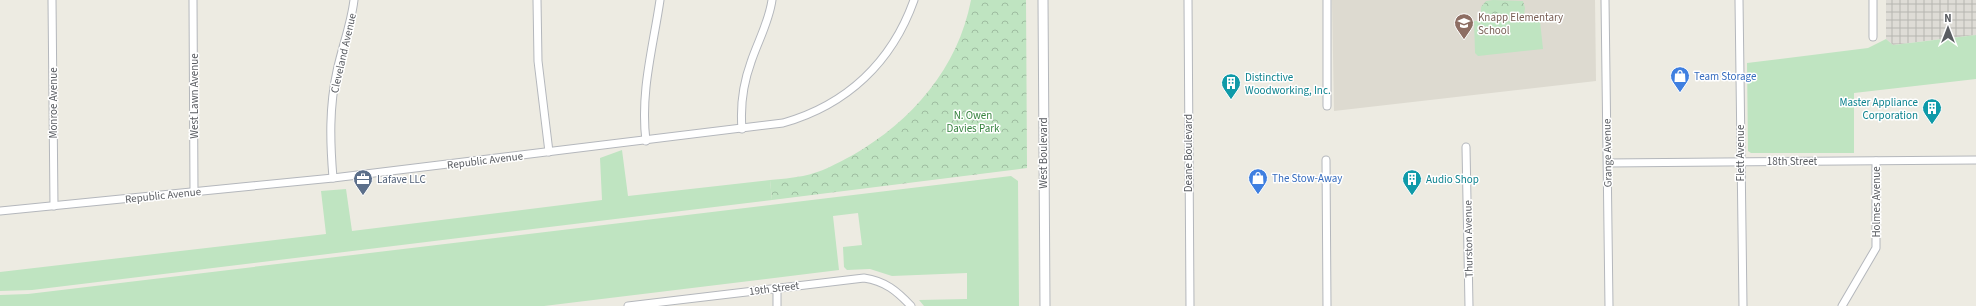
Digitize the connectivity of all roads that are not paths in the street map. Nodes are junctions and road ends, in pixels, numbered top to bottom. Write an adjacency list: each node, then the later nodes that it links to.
1 (52, 0): 27 (street, Monroe Avenue)
2 (193, 0): 26 (street, West Lawn Avenue)
3 (354, 0): 25 (street, Cleveland Avenue)
4 (537, 0): 19 (street)
5 (660, 0): 17 (street)
6 (772, 0): 16 (street)
7 (914, 0): 16 (street, Republic Avenue)
8 (1043, 0): 33 (street, West Boulevard)
9 (1188, 0): 34 (street, Deane Boulevard)
10 (1327, 0): 15 (street)
11 (1606, 0): 24 (street, Grange Avenue)
12 (1739, 0): 23 (street, Flett Avenue)
13 (1873, 0): 14 (street)
14 (1873, 37)
15 (1327, 106)
16 (742, 129): 17 (street, Republic Avenue)
17 (646, 140): 19 (street, Republic Avenue)
18 (1466, 147): 36 (street, Thurston Avenue)
19 (549, 152): 25 (street, Republic Avenue)
20 (1326, 160): 35 (street)
21 (1976, 160): 22 (street, 18th Street)
22 (1876, 161): 23 (street, 18th Street); 39 (street, Holmes Avenue)
23 (1740, 162): 24 (street, 18th Street); 38 (street, Flett Avenue)
24 (1608, 163): 37 (street, Grange Avenue)
25 (333, 178): 26 (street, Republic Avenue)
26 (194, 192): 27 (street, Republic Avenue)
27 (54, 206): 28 (street, Republic Avenue)
28 (0, 211)
29 (777, 288): 30 (street, 19th Street); 31 (street); 32 (street, 19th Street)
30 (629, 306)
31 (777, 306)
32 (911, 306)
33 (1045, 306)
34 (1190, 306)
35 (1327, 306)
36 (1469, 306)
37 (1609, 306)
38 (1743, 306)
39 (1842, 306)

